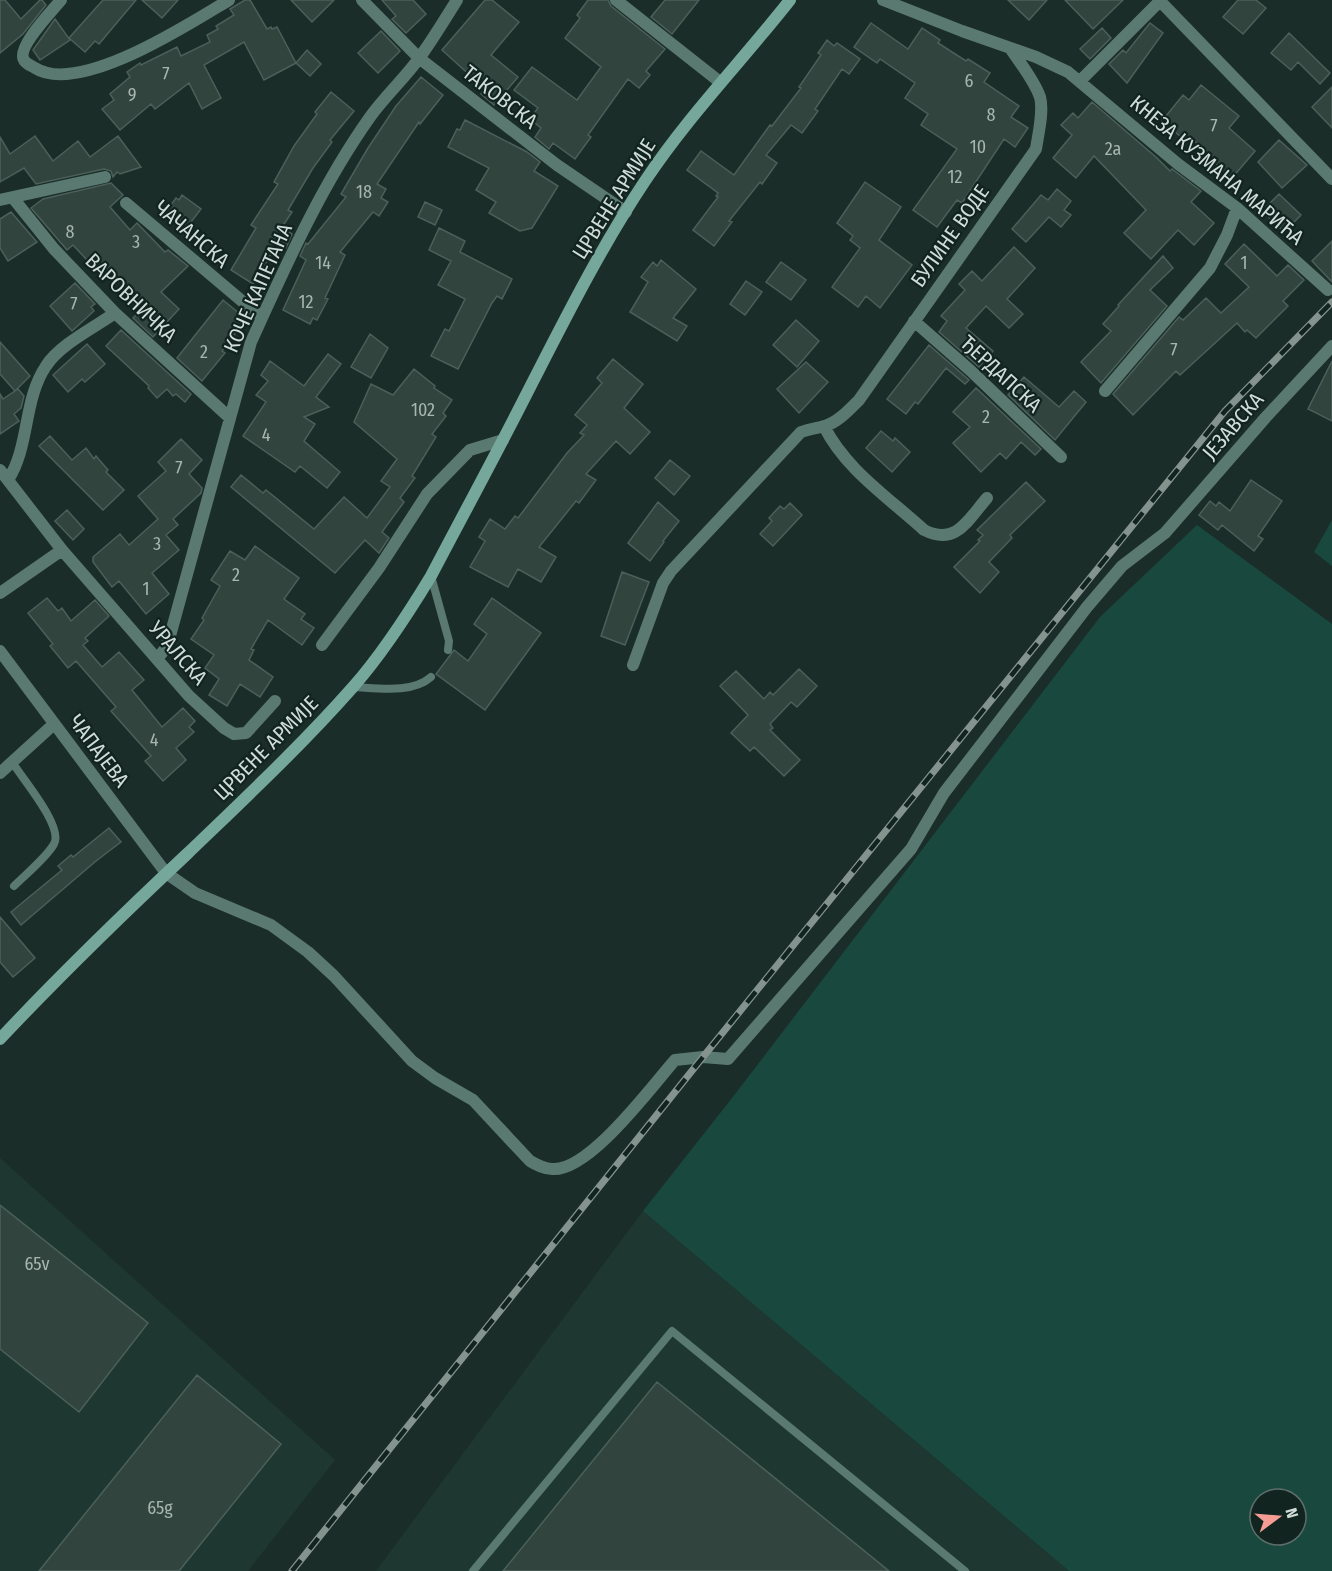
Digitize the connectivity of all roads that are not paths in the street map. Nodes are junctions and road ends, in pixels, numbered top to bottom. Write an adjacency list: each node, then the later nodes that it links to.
1 (61, 0): 2 (street)
2 (229, 0)
3 (362, 0): 10 (street, ТАКОВСКА)
4 (457, 0): 10 (street, КОЧЕ КАПЕТАНА)
5 (616, 0): 12 (street)
6 (790, 0): 12 (main road, ЦРВЕНЕ АРМИЈЕ)
7 (883, 0): 9 (street)
8 (1161, 1): 11 (street); 14 (street)
9 (1010, 48): 11 (street); 22 (street, БУЛИНЕ ВОДЕ)
10 (419, 58): 18 (street, ТАКОВСКА); 21 (street, КОЧЕ КАПЕТАНА)
11 (1080, 81): 17 (street, КНЕЗА КУЗМАНА МАРИЋА)
12 (720, 82): 18 (main road, ЦРВЕНЕ АРМИЈЕ)
13 (105, 177): 15 (street)
14 (1332, 179)
15 (6, 199): 20 (street, ВАРОВНИЧКА)
16 (126, 203): 21 (street, ЧАЧАНСКА)
17 (1236, 208): 19 (street, КНЕЗА КУЗМАНА МАРИЋА); 24 (street)
18 (626, 212): 27 (main road, ЦРВЕНЕ АРМИЈЕ)
19 (1328, 290)
20 (115, 313): 25 (street, ВАРОВНИЧКА); 29 (street)
21 (262, 318): 25 (street, КОЧЕ КАПЕТАНА)
22 (914, 321): 26 (street, БУЛИНЕ ВОДЕ); 28 (street, ЂЕРДАПСКА)
23 (1332, 346): 45 (street, ЈЕЗАВСКА)
24 (1105, 391)
25 (230, 418): 37 (street, КОЧЕ КАПЕТАНА)
26 (824, 426): 30 (street); 38 (street, БУЛИНЕ ВОДЕ)
27 (503, 440): 32 (main road, ЦРВЕНЕ АРМИЈЕ); 34 (street)
28 (1061, 457)
29 (4, 475): 31 (street, УРАЛСКА)
30 (987, 498)
31 (62, 550): 33 (street); 37 (street, УРАЛСКА)
32 (431, 576): 35 (lane); 40 (main road, ЦРВЕНЕ АРМИЈЕ)
33 (0, 593)
34 (322, 645)
35 (448, 650)
36 (0, 651): 42 (street, ЧАПАЈЕВА)
37 (157, 659): 41 (street, УРАЛСКА)
38 (633, 665)
39 (431, 677): 40 (lane)
40 (353, 687): 45 (main road, ЦРВЕНЕ АРМИЈЕ)
41 (275, 701)
42 (54, 724): 43 (street); 45 (street, ЧАПАЈЕВА)
43 (12, 762): 44 (street); 46 (lane)
44 (0, 773)
45 (166, 873): 47 (main road, ЦРВЕНЕ АРМИЈЕ)
46 (14, 886)
47 (0, 1039)
48 (473, 1571): 49 (lane)
49 (965, 1571)

